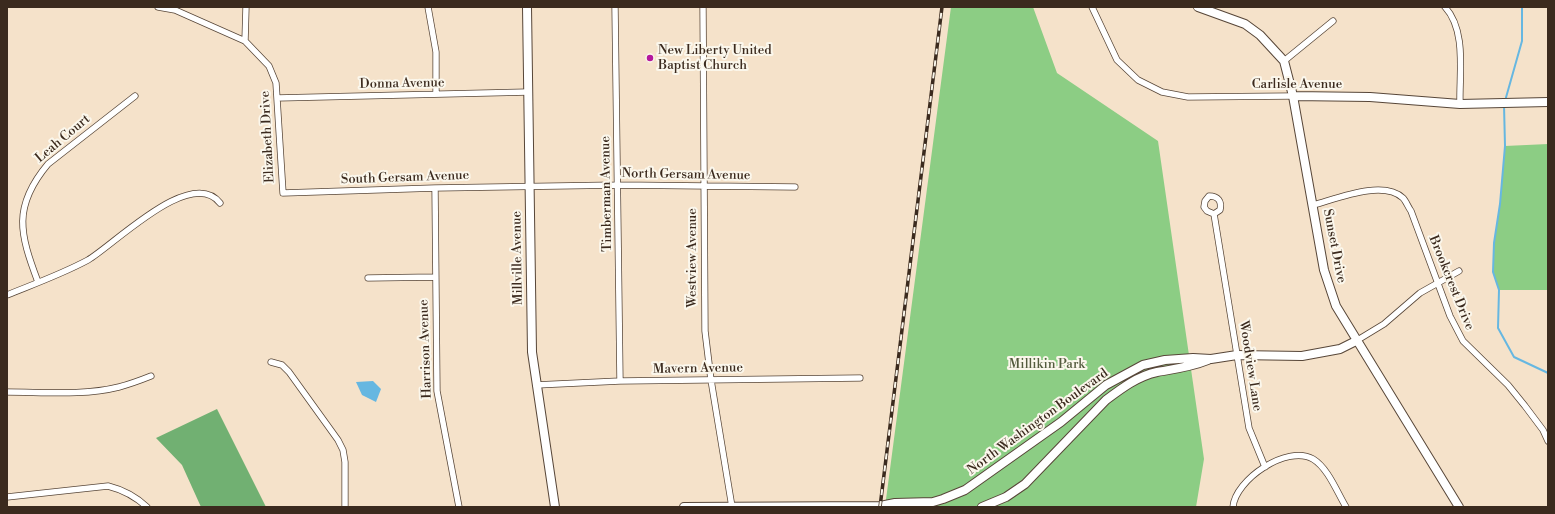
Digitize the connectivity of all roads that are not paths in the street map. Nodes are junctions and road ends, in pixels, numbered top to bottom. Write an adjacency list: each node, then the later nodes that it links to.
1 (158, 7): 11 (street, Elizabeth Drive)
2 (246, 7): 11 (street)
3 (428, 7): 14 (street)
4 (527, 7): 13 (street, Millville Avenue)
5 (615, 7): 20 (street, Timberman Avenue)
6 (703, 7): 21 (street, Westview Avenue)
7 (1092, 7): 16 (street, Carlisle Avenue)
8 (1198, 7): 12 (street, Sunset Drive)
9 (1445, 7): 19 (street)
10 (1333, 21): 12 (street)
11 (245, 41): 17 (street, Elizabeth Drive)
12 (1284, 61): 16 (street, Sunset Drive)
13 (528, 92): 14 (street, Donna Avenue); 23 (street, Millville Avenue)
14 (436, 94): 17 (street, Donna Avenue)
15 (135, 96): 32 (street, Leah Court)
16 (1293, 96): 19 (street, Carlisle Avenue); 27 (street, Sunset Drive)
17 (277, 98): 25 (street, Elizabeth Drive)
18 (1548, 102): 19 (street, Carlisle Avenue)
19 (1460, 104)
20 (618, 185): 21 (street, North Gersam Avenue); 23 (street, North Gersam Avenue); 42 (street, Timberman Avenue)
21 (704, 186): 22 (street, North Gersam Avenue); 41 (street, Westview Avenue)
22 (795, 186)
23 (529, 187): 24 (street, South Gersam Avenue); 43 (street, Millville Avenue)
24 (435, 188): 25 (street, South Gersam Avenue); 30 (street, Harrison Avenue)
25 (283, 193)
26 (220, 204): 32 (street)
27 (1313, 205): 33 (street, Brookcrest Drive); 35 (street, Sunset Drive)
28 (1214, 214): 36 (street, Woodview Lane)
29 (1458, 271): 33 (street, North Washington Boulevard)
30 (435, 277): 31 (street); 52 (street, Harrison Avenue)
31 (368, 278)
32 (38, 282): 34 (street)
33 (1437, 282): 35 (street, North Washington Boulevard); 45 (street, Brookcrest Drive)
34 (7, 295)
35 (1356, 341): 36 (street, North Washington Boulevard); 58 (street, Sunset Drive)
36 (1237, 355): 37 (street, North Washington Boulevard); 46 (street, Woodview Lane)
37 (1211, 359): 49 (street, North Washington Boulevard); 55 (street, North Washington Boulevard)
38 (271, 362): 51 (street)
39 (151, 376): 44 (street)
40 (860, 378): 41 (street, Mavern Avenue)
41 (711, 380): 42 (street, Mavern Avenue); 48 (street, Westview Avenue)
42 (620, 381): 43 (street, Mavern Avenue)
43 (536, 384): 53 (street, Millville Avenue)
44 (7, 392)
45 (1548, 441)
46 (1265, 467): 56 (street); 57 (street)
47 (7, 497): 50 (street)
48 (732, 506): 49 (street, North Washington Boulevard); 54 (street, North Washington Boulevard)
49 (882, 506)
50 (147, 507)
51 (345, 507)
52 (459, 507)
53 (555, 507)
54 (684, 507)
55 (982, 507)
56 (1233, 507)
57 (1346, 507)
58 (1460, 507)

